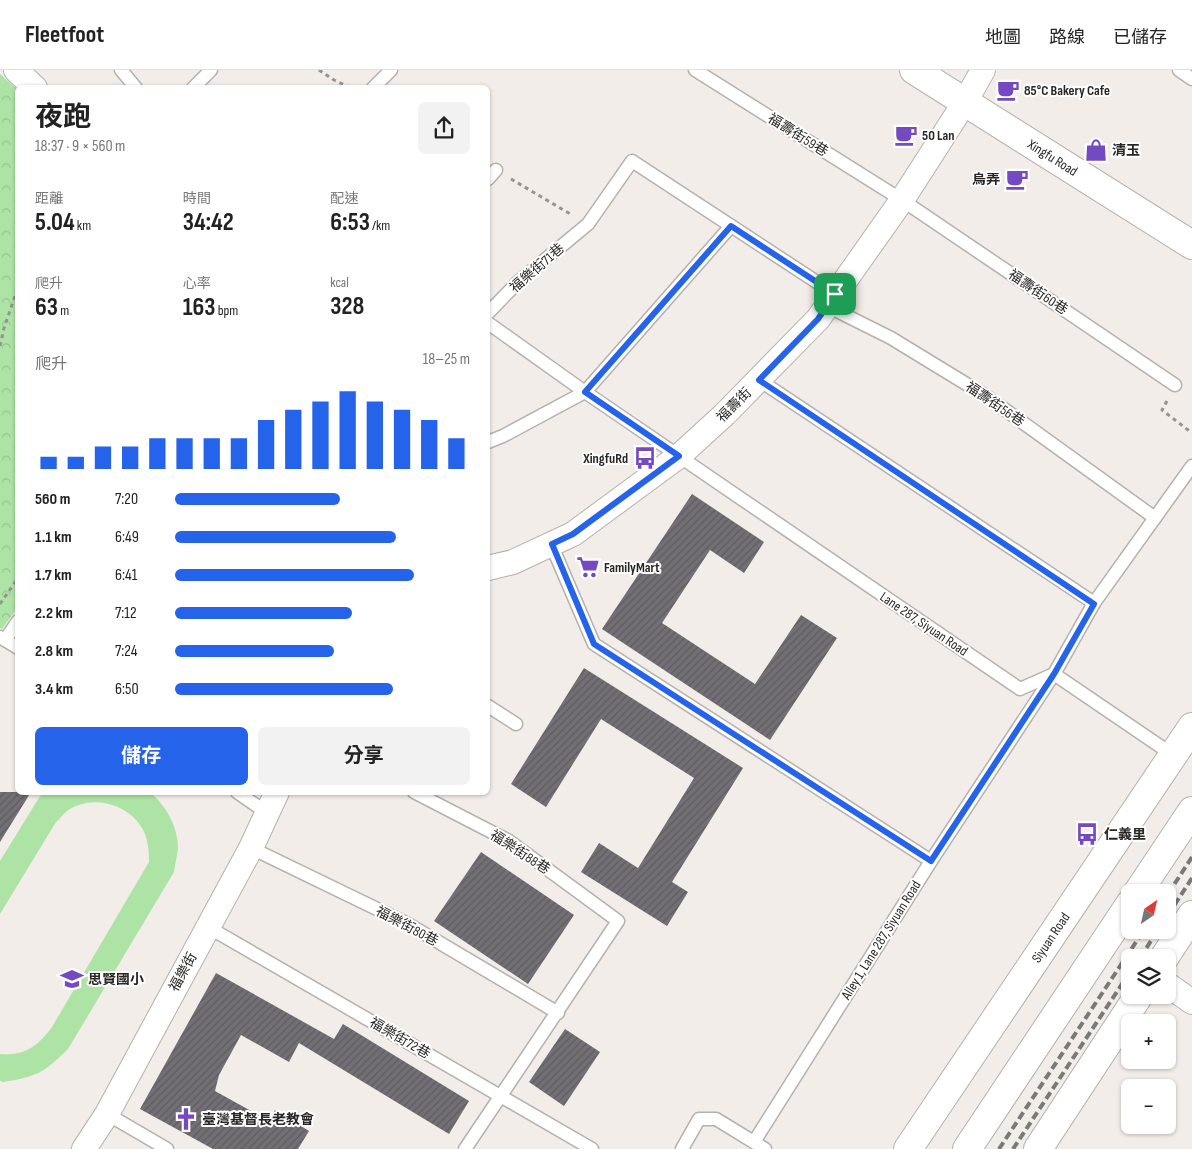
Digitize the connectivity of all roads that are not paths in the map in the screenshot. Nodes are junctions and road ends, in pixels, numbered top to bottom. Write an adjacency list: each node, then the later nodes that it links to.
1 (121, 70): 9 (lane)
2 (210, 70): 10 (lane)
3 (391, 70): 11 (lane)
4 (695, 70): 13 (lane, 福壽街59巷)
5 (914, 70): 12 (main road, Xingfu Road)
6 (983, 70): 12 (street, 福壽街)
7 (1179, 70): 8 (lane)
8 (1192, 79)
9 (134, 85)
10 (196, 85)
11 (376, 85)
12 (965, 102): 13 (street, 福壽街); 15 (main road, Xingfu Road)
13 (902, 200): 16 (street, 福壽街); 20 (lane, 福壽街60巷)
14 (731, 226): 16 (lane, 福壽街56巷); 17 (lane, 福樂街71巷); 21 (lane)
15 (1192, 245)
16 (831, 300): 19 (street, 福壽街); 25 (lane, 福壽街56巷)
17 (490, 311)
18 (490, 324): 21 (lane)
19 (759, 380): 23 (street, 福壽街); 28 (lane)
20 (1175, 385)
21 (585, 392): 22 (lane); 23 (lane)
22 (490, 441)
23 (679, 456): 26 (street, 福壽街); 32 (lane, Lane 287, Siyuan Road)
24 (1192, 466): 25 (lane, Alley 1, Lane 287, Siyuan Road)
25 (1155, 518): 28 (lane, Alley 1, Lane 287, Siyuan Road)
26 (552, 544): 27 (street, 福壽街); 42 (lane)
27 (490, 568)
28 (1094, 604): 32 (lane, Alley 1, Lane 287, Siyuan Road)
29 (15, 624): 30 (lane)
30 (2, 638): 31 (lane)
31 (15, 646)
32 (1054, 674): 36 (lane); 42 (lane, Alley 1, Lane 287, Siyuan Road)
33 (490, 707): 34 (lane)
34 (516, 724)
35 (1192, 726): 36 (main road, Siyuan Road)
36 (1173, 754): 61 (main road, Siyuan Road)
37 (246, 795): 39 (lane)
38 (420, 795): 51 (lane, 福樂街88巷)
39 (272, 803): 41 (street, 福樂街)
40 (1192, 811): 43 (main road)
41 (250, 848): 46 (street, 福樂街); 51 (lane, 福樂街80巷)
42 (931, 861): 54 (lane, Alley 1, Lane 287, Siyuan Road)
43 (1143, 884)
44 (1192, 915): 47 (main road)
45 (1121, 918): 62 (main road)
46 (208, 927): 52 (lane, 福樂街72巷); 53 (street, 福樂街)
47 (1170, 949)
48 (1176, 991): 49 (street)
49 (1192, 1002)
50 (1133, 1004): 63 (main road)
51 (558, 1013): 52 (lane)
52 (501, 1096): 57 (lane); 58 (lane, 福樂街72巷)
53 (107, 1114): 55 (street, 福樂街); 56 (lane)
54 (754, 1142): 59 (lane); 60 (lane)
55 (84, 1149)
56 (167, 1149)
57 (465, 1149)
58 (592, 1149)
59 (682, 1149)
60 (766, 1149)
61 (908, 1149)
62 (967, 1149)
63 (1038, 1149)

